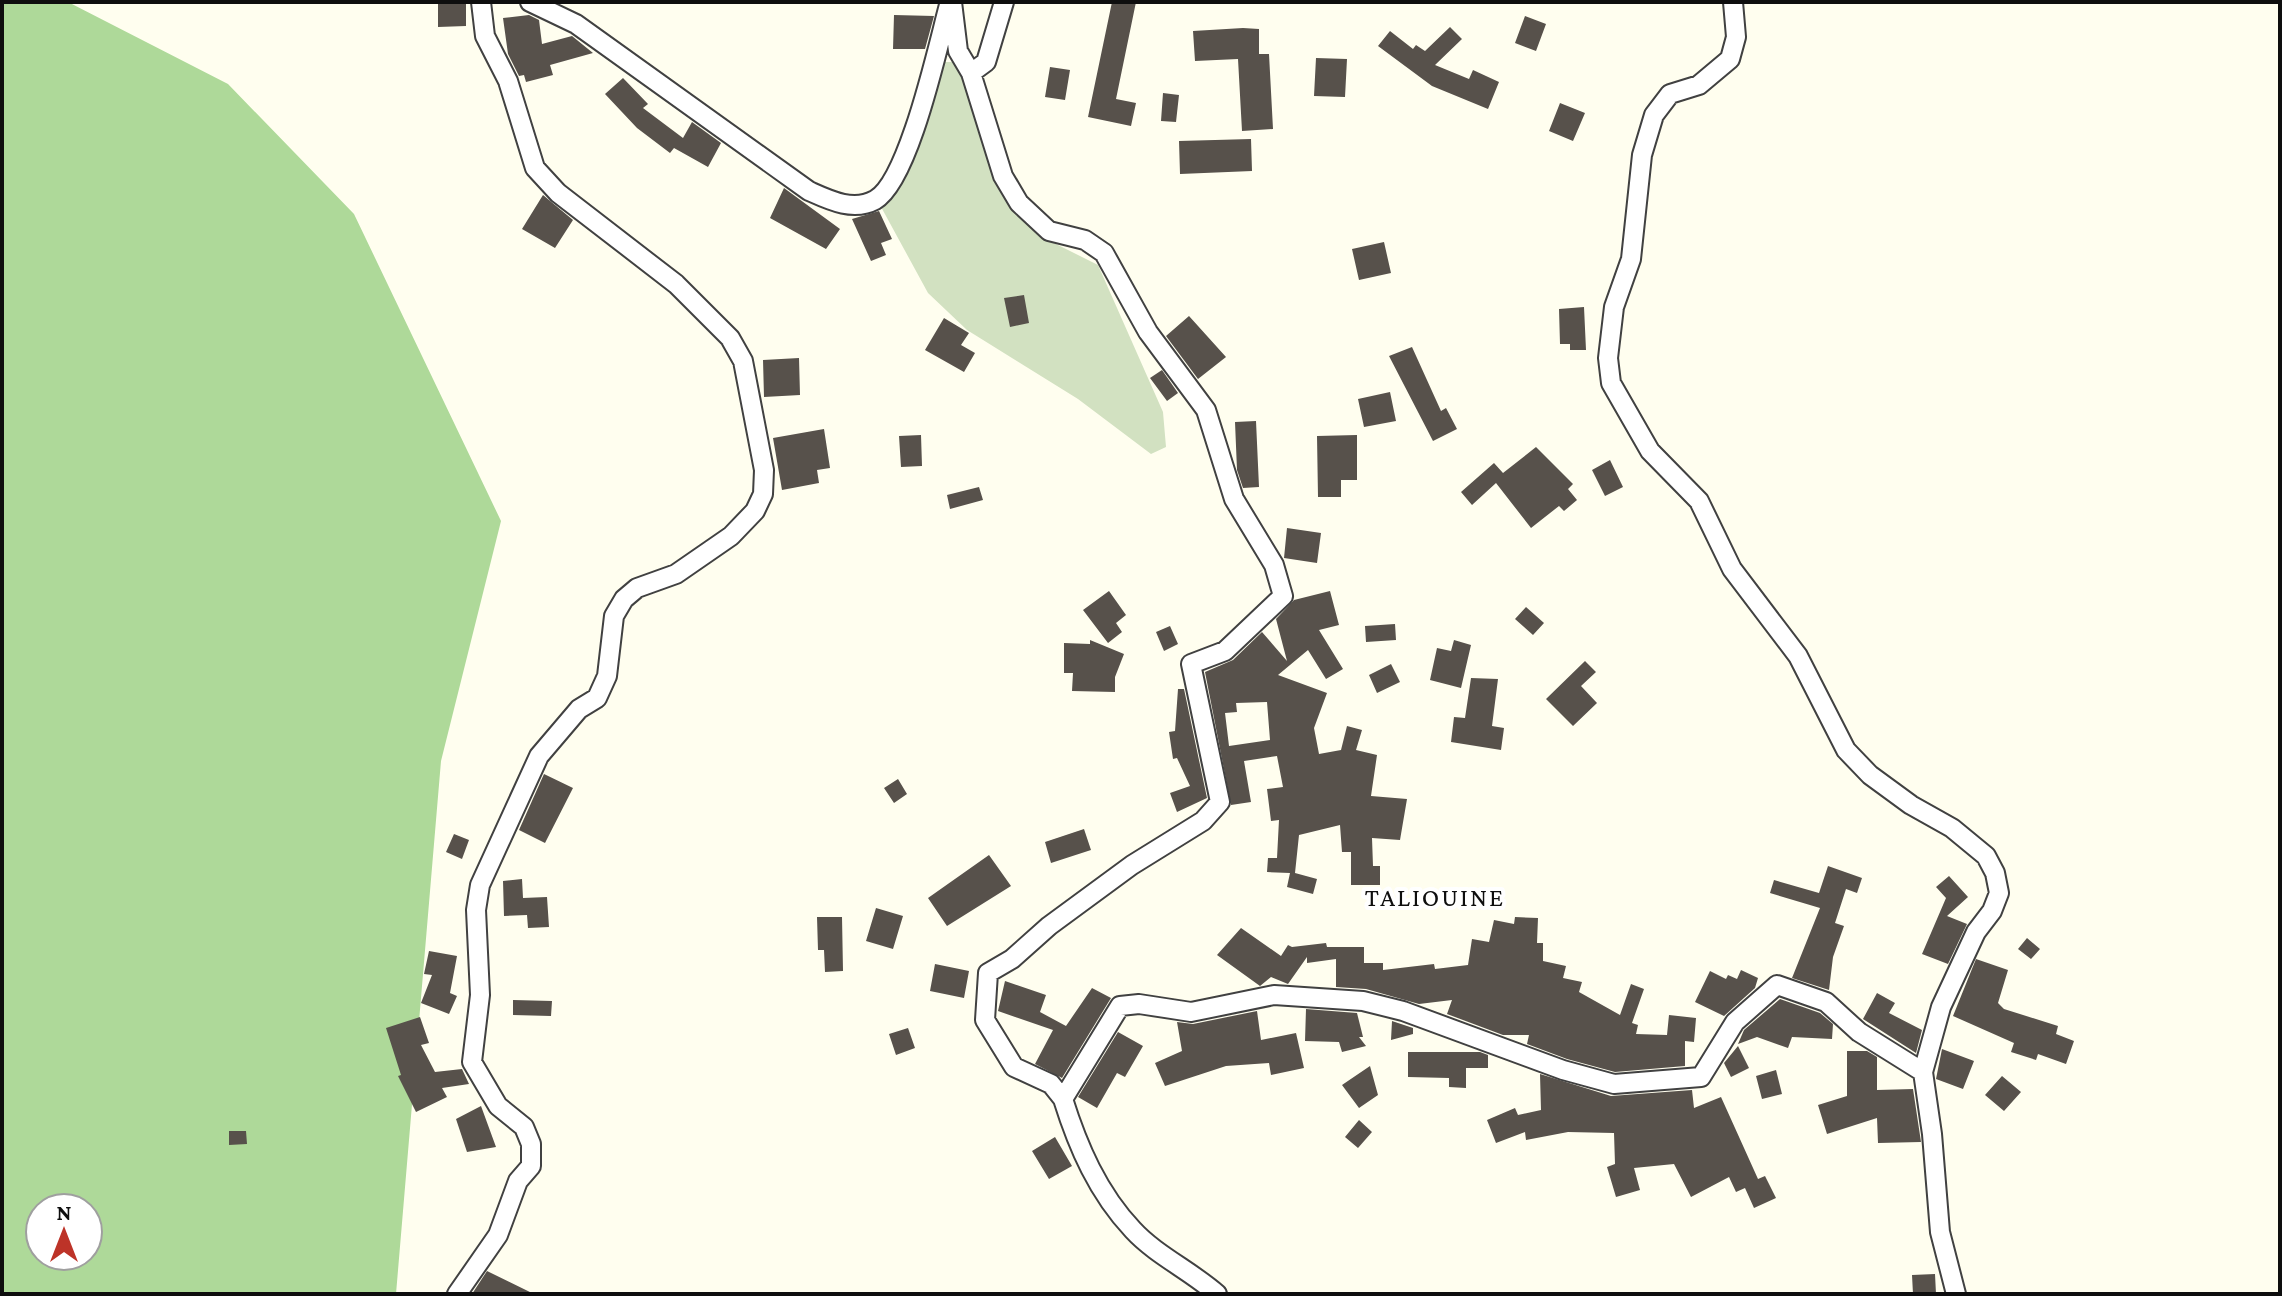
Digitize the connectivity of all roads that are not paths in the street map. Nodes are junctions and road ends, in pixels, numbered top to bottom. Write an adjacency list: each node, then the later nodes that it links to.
1 (481, 2): 9 (street)
2 (530, 2): 3 (street)
3 (951, 2): 6 (street)
4 (1004, 2): 6 (street)
5 (1733, 2): 7 (street)
6 (971, 73): 8 (street)
7 (1923, 1072): 8 (street); 11 (street)
8 (1063, 1099): 10 (street)
9 (457, 1294)
10 (1217, 1294)
11 (1956, 1294)

